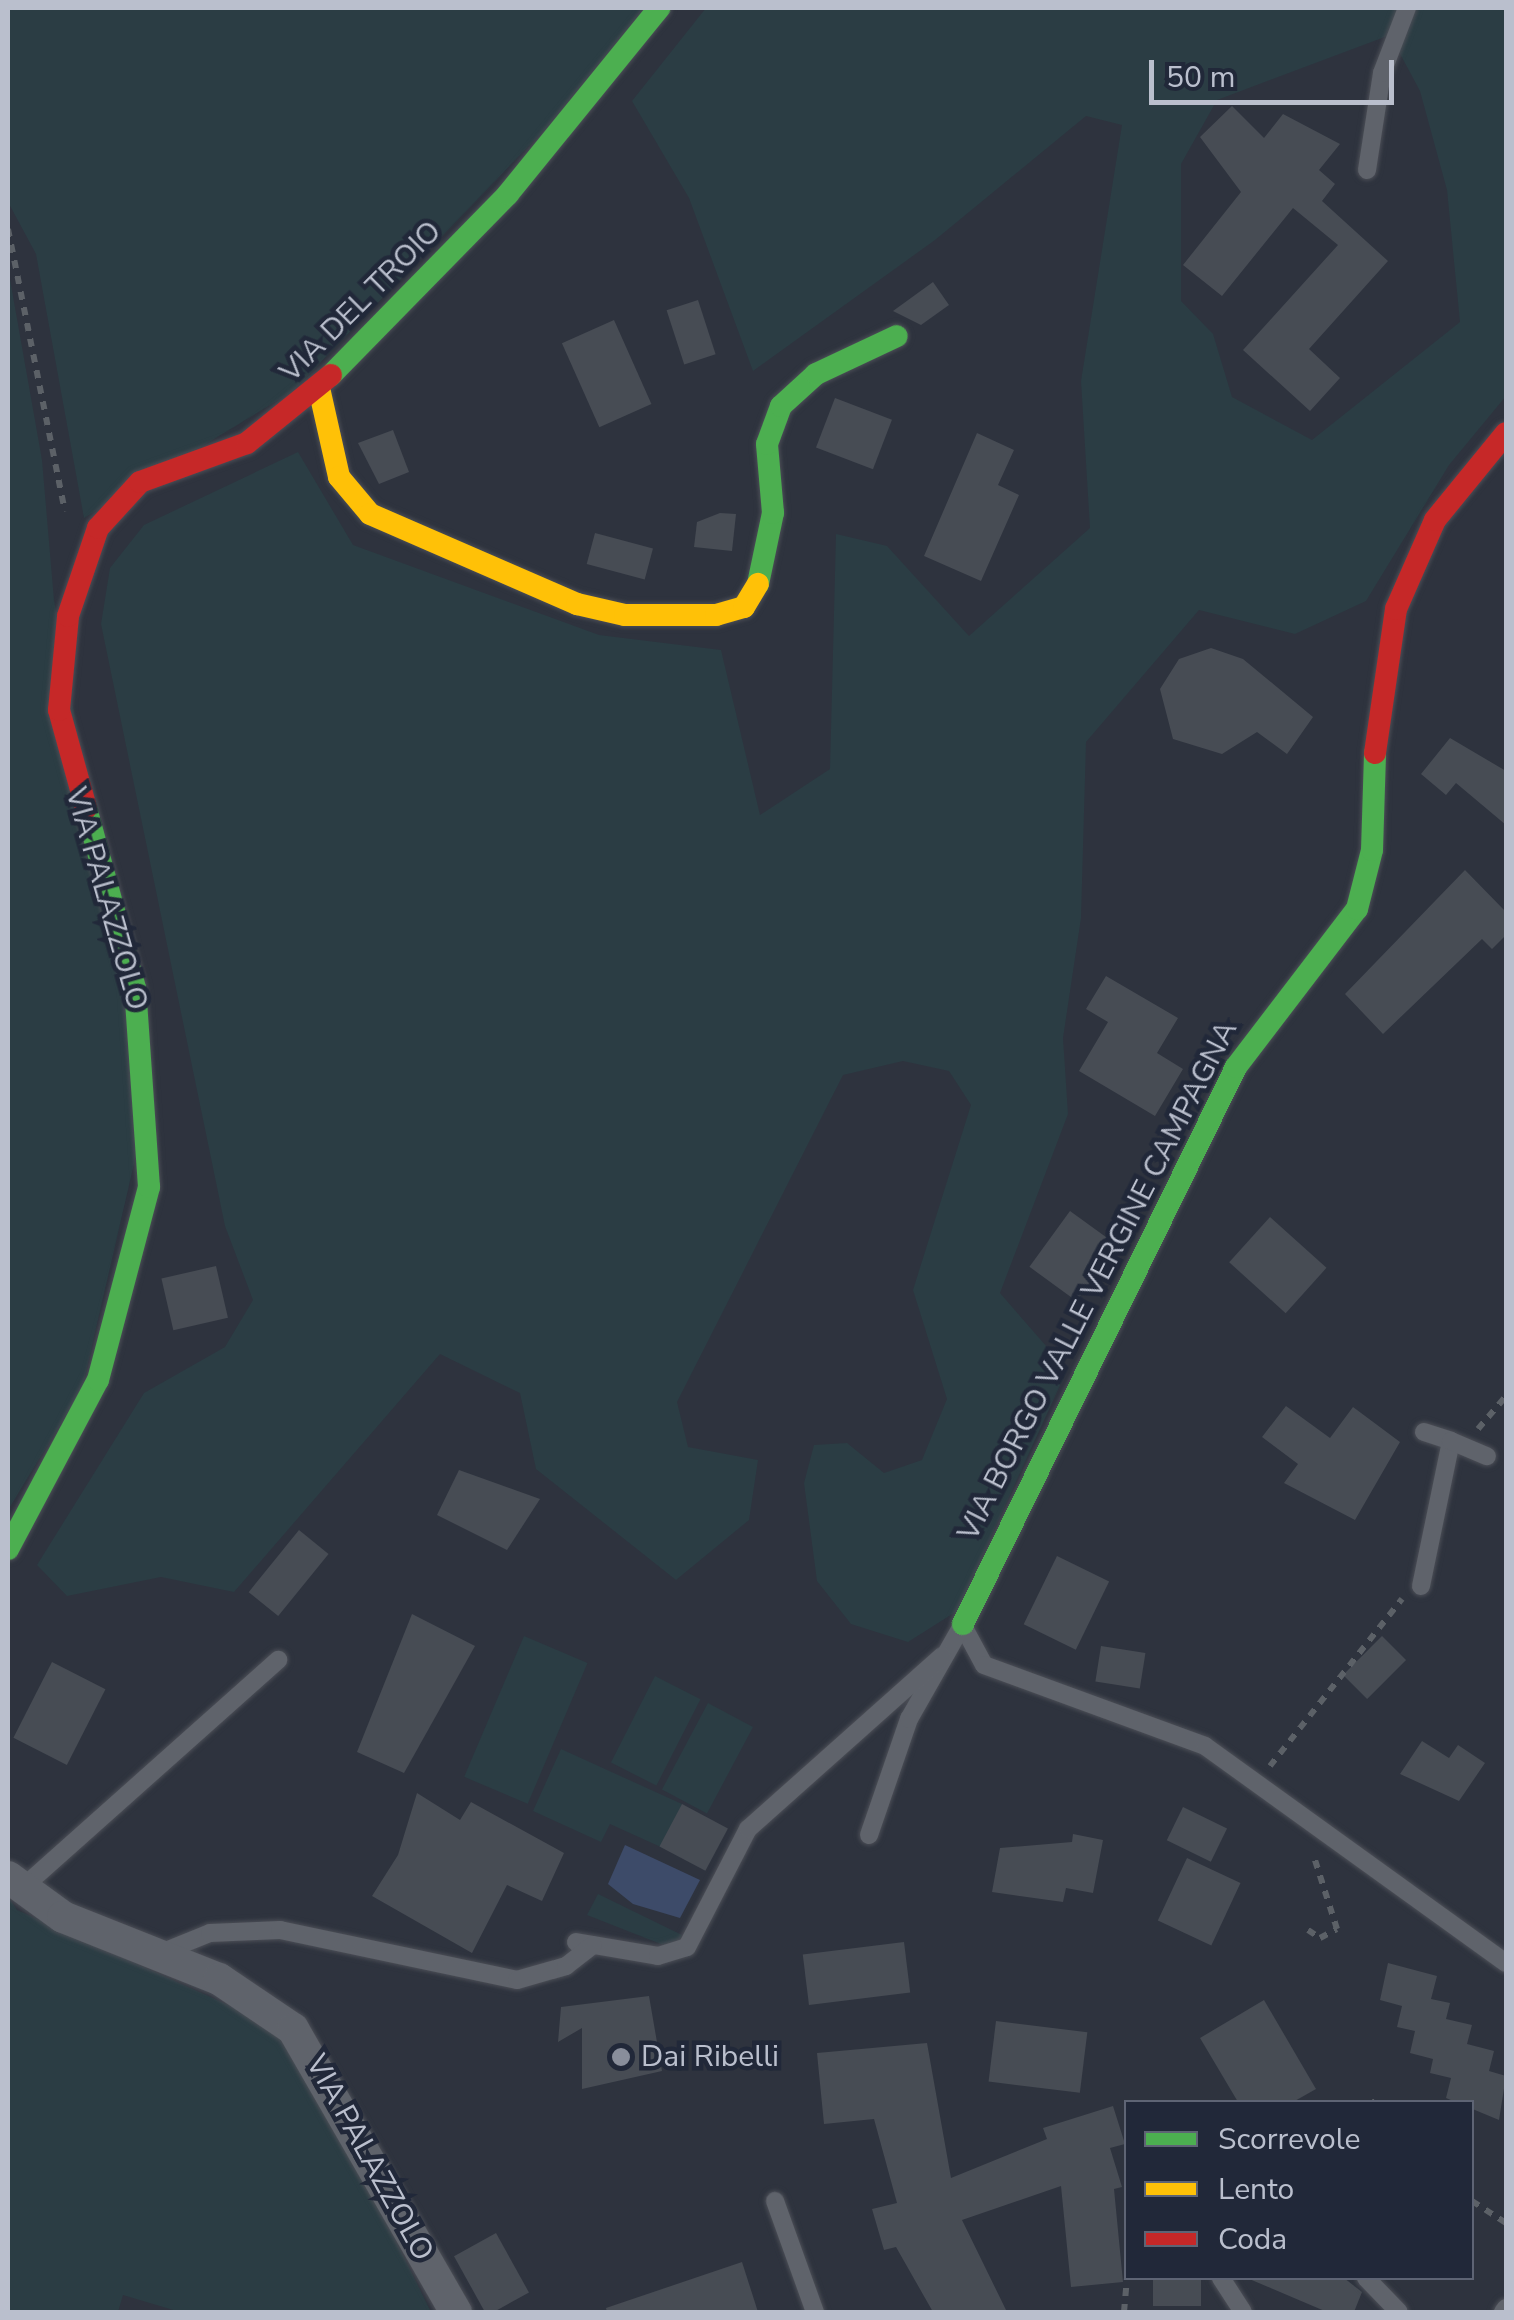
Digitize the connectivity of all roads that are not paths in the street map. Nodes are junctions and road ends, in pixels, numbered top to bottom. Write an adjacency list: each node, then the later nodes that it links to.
1 (659, 8): 5 (street, VIA DEL TROIO)
2 (1407, 8): 3 (lane)
3 (1367, 170)
4 (897, 336): 5 (street)
5 (319, 388): 7 (street, VIA DEL TROIO)
6 (1506, 433): 13 (street, VIA BORGO VALLE VERGINE CAMPAGNA)
7 (77, 584): 11 (street, VIA PALAZZOLO)
8 (1424, 1432): 9 (lane)
9 (1451, 1441): 10 (lane); 12 (lane)
10 (1487, 1456)
11 (8, 1549)
12 (1422, 1578)
13 (963, 1624): 14 (lane); 19 (lane)
14 (942, 1656): 16 (lane); 18 (lane)
15 (278, 1660): 17 (lane)
16 (869, 1835)
17 (14, 1883): 18 (street, VIA PALAZZOLO)
18 (156, 1955): 23 (street, VIA PALAZZOLO)
19 (1506, 1963)
20 (775, 2201): 24 (lane)
21 (1221, 2280): 25 (lane)
22 (1368, 2280): 26 (lane)
23 (456, 2312)
24 (814, 2312)
25 (1243, 2312)
26 (1400, 2312)

